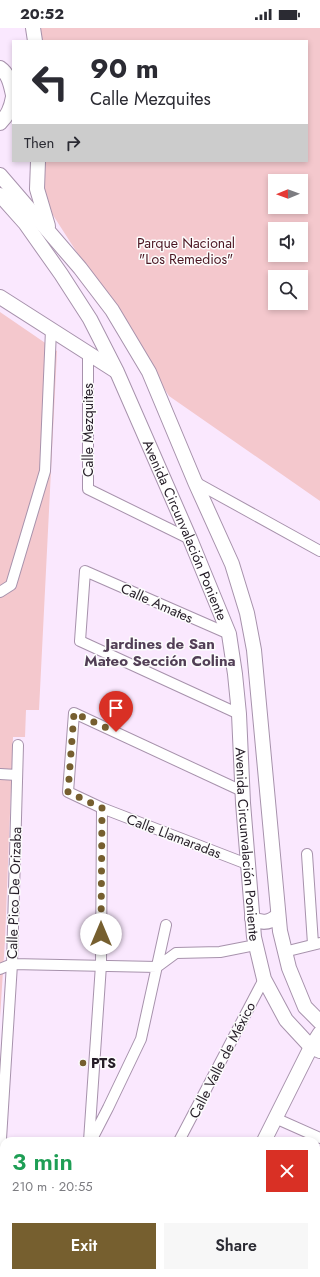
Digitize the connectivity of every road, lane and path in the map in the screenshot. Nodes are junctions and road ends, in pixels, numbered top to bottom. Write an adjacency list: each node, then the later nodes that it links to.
1 (34, 28): 2 (main road)
2 (35, 40)
3 (0, 68): 4 (main road)
4 (12, 91)
5 (12, 102): 6 (main road)
6 (0, 123)
7 (38, 162): 10 (main road)
8 (0, 175): 10 (main road, Avenida Circunvalación Poniente)
9 (0, 195): 14 (main road, Avenida Circunvalación Poniente)
10 (51, 234): 15 (main road, Avenida Circunvalación Poniente)
11 (0, 297): 12 (main road)
12 (51, 330): 13 (main road); 18 (street)
13 (88, 354): 14 (main road); 16 (street, Calle Mezquites)
14 (116, 372): 16 (main road, Avenida Circunvalación Poniente)
15 (195, 482): 17 (street); 28 (main road, Avenida Circunvalación Poniente)
16 (190, 539): 19 (main road, Avenida Circunvalación Poniente)
17 (320, 551)
18 (0, 592)
19 (229, 634): 20 (main road, Avenida Circunvalación Poniente); 20 (street, Calle Amates)
20 (239, 714): 24 (main road, Avenida Circunvalación Poniente)
21 (18, 745): 23 (street, Calle Pico De Orizaba)
22 (0, 774): 23 (street)
23 (17, 775): 35 (street, Calle Pico De Orizaba)
24 (242, 791): 25 (street); 27 (main road, Avenida Circunvalación Poniente)
25 (102, 808): 27 (street, Calle Llamaradas); 36 (street)
26 (307, 854): 33 (street)
27 (247, 864): 29 (main road, Avenida Circunvalación Poniente)
28 (278, 915): 29 (main road); 31 (main road, Avenida Circunvalación Poniente)
29 (252, 918): 32 (main road, Avenida Circunvalación Poniente)
30 (166, 925): 37 (street)
31 (280, 931): 32 (main road); 34 (main road, Avenida Circunvalación Poniente)
32 (255, 941): 37 (street); 39 (main road, Avenida Circunvalación Poniente)
33 (316, 944): 34 (street)
34 (284, 952): 40 (main road, Avenida Circunvalación Poniente)
35 (12, 964): 36 (street); 38 (street); 44 (street, Calle Pico De Orizaba)
36 (101, 965): 37 (street); 45 (street)
37 (157, 967): 46 (street)
38 (0, 969)
39 (264, 979): 42 (main road, Avenida Circunvalación Poniente); 47 (street, Calle Valle de México)
40 (320, 1022)
41 (320, 1033): 42 (main road)
42 (315, 1049): 43 (main road)
43 (275, 1118): 48 (main road); 49 (street)
44 (1, 1137)
45 (90, 1137)
46 (92, 1137)
47 (181, 1137)
48 (266, 1137)
49 (318, 1137)
50 (0, 1149): 51 (street, Calle Pico De Orizaba)
51 (0, 1155)

